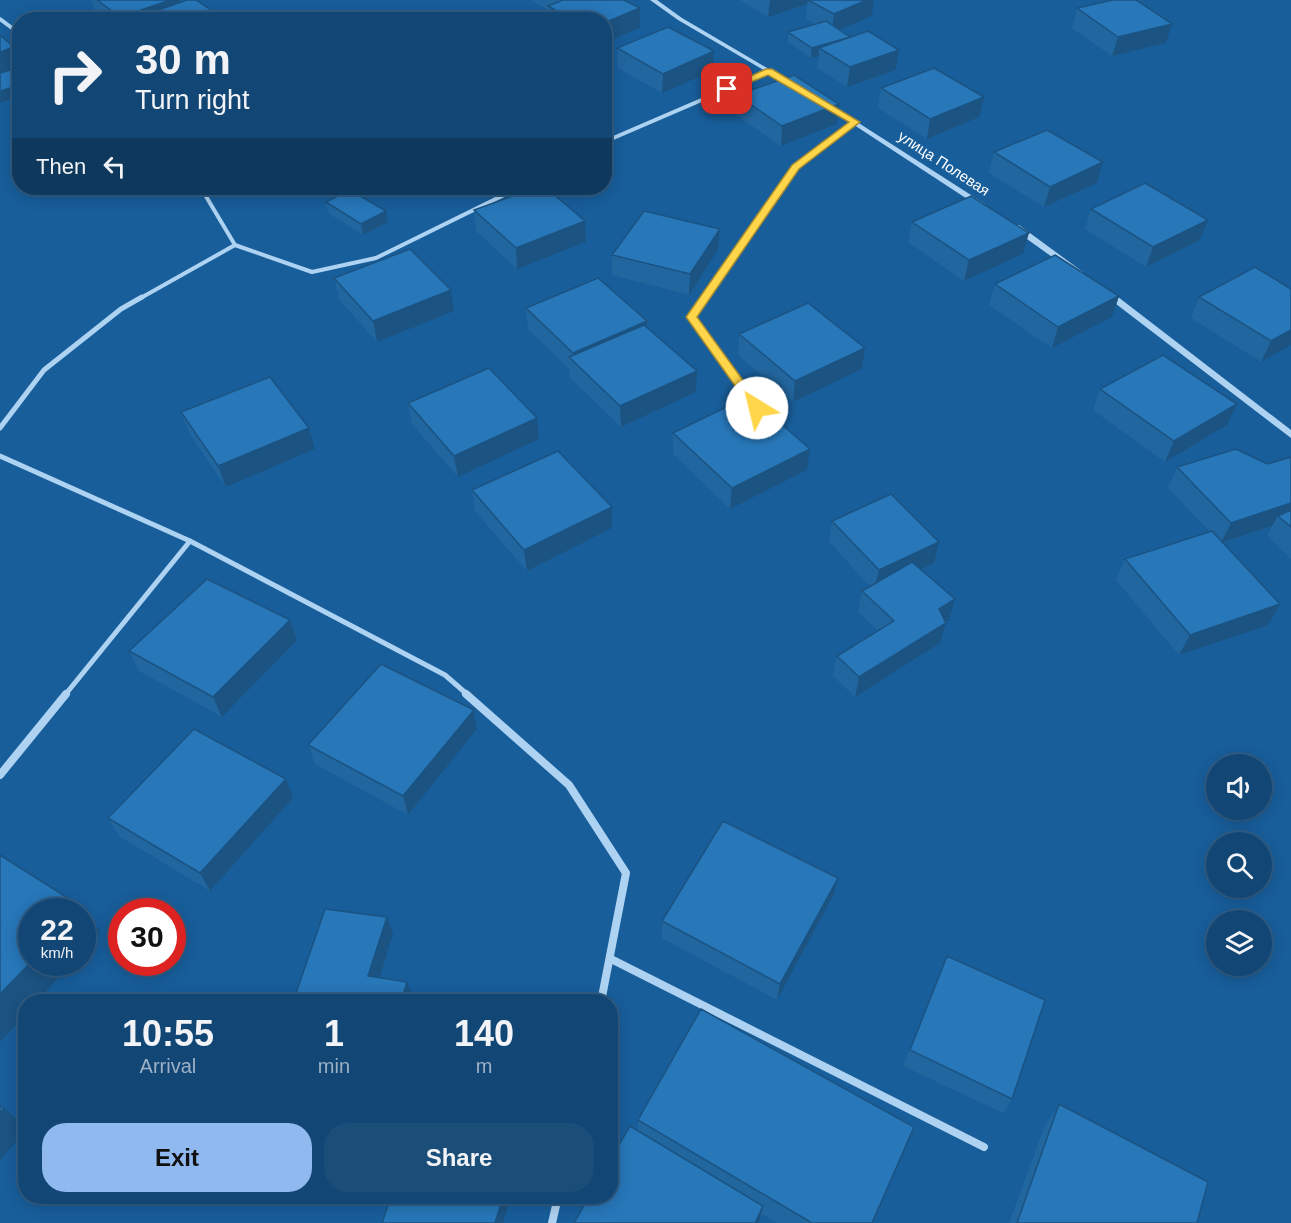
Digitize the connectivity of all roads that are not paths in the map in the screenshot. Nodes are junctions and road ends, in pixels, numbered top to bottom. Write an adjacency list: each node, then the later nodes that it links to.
1 (653, 0): 2 (street)
2 (769, 71): 3 (street); 6 (street)
3 (798, 88)
4 (817, 99): 5 (street, улица Полевая)
5 (855, 122): 9 (street, улица Полевая); 14 (street)
6 (612, 139)
7 (205, 195): 11 (street)
8 (504, 195): 11 (street)
9 (993, 212)
10 (1003, 218): 12 (street)
11 (235, 245): 15 (street)
12 (1089, 279)
13 (1098, 286): 16 (street)
14 (757, 408)
15 (0, 428)
16 (1291, 435)
17 (0, 456): 18 (street)
18 (190, 542): 19 (street); 20 (street)
19 (0, 775)
20 (611, 958): 21 (street); 22 (street)
21 (603, 994)
22 (984, 1147)
23 (556, 1204): 24 (street)
24 (552, 1223)

